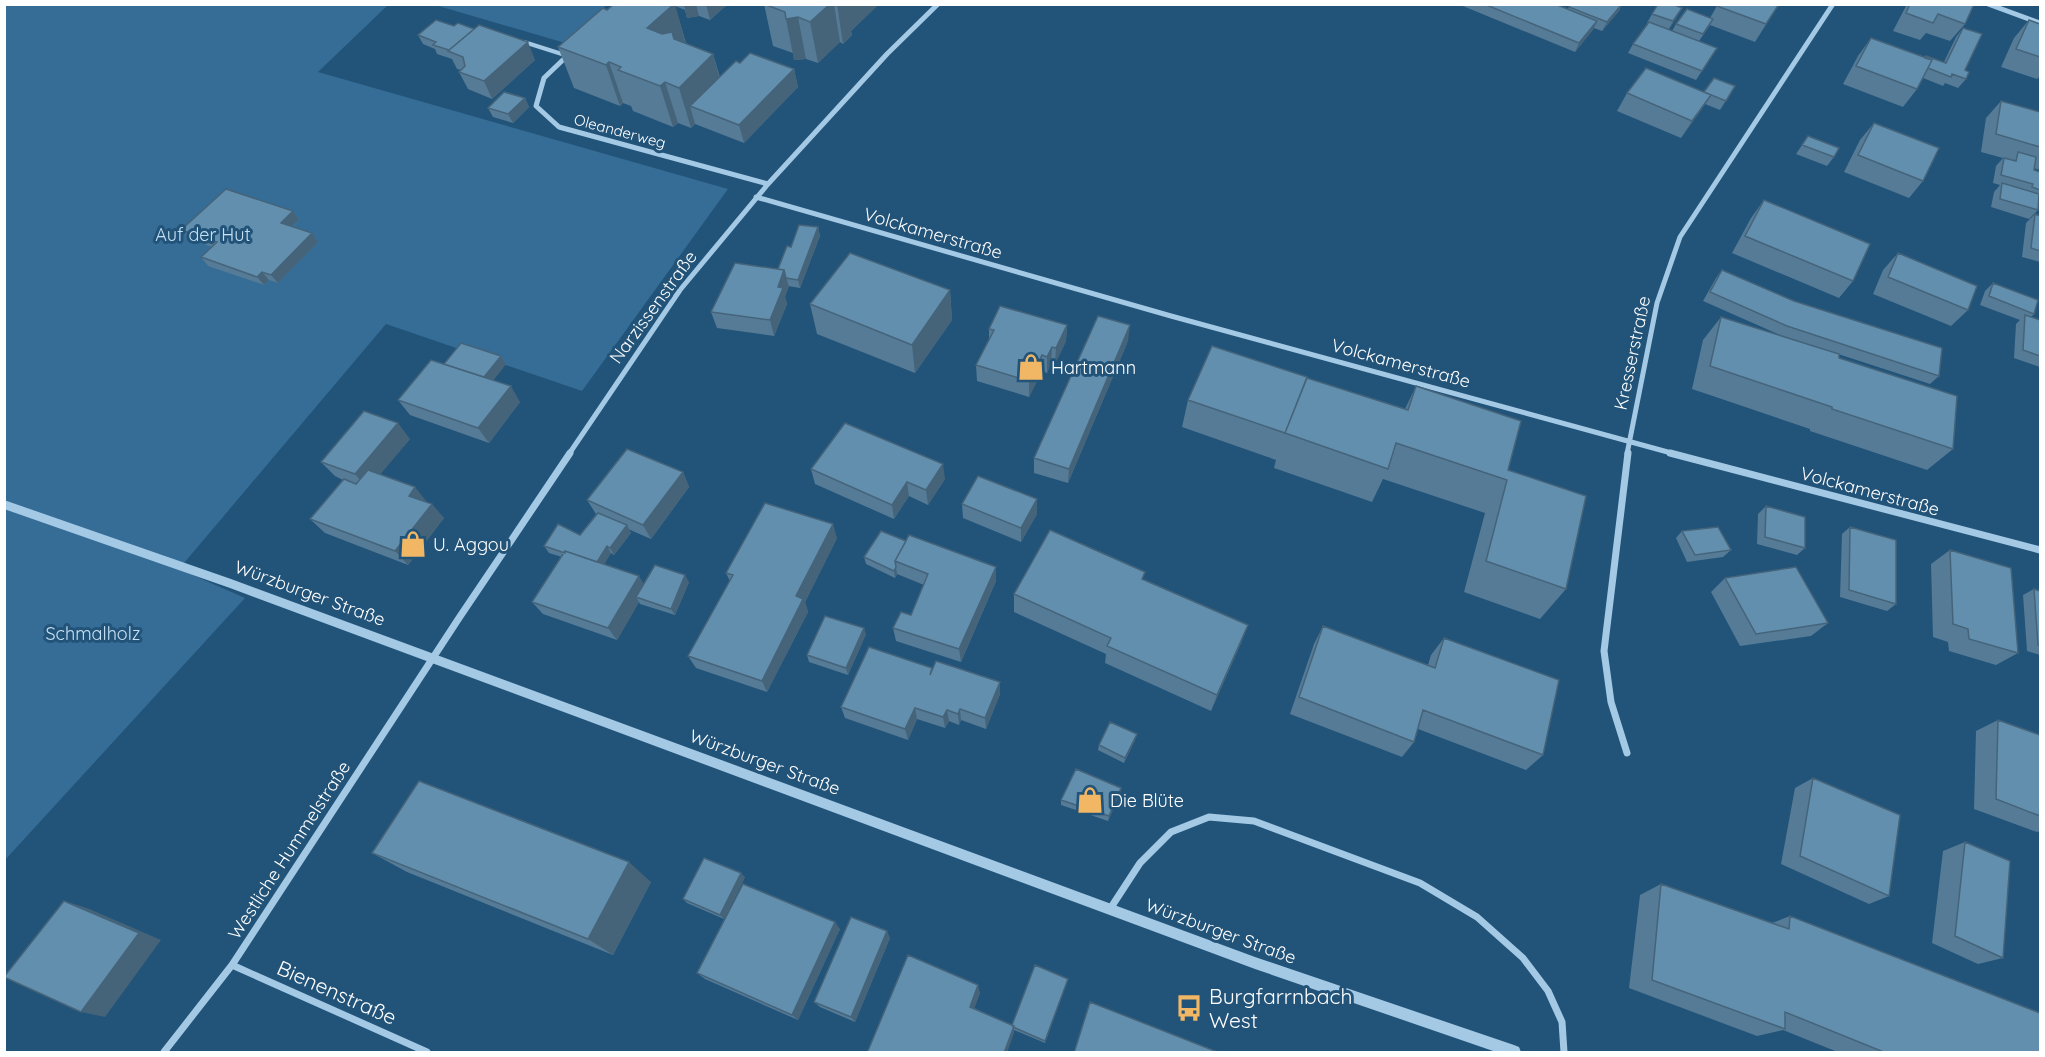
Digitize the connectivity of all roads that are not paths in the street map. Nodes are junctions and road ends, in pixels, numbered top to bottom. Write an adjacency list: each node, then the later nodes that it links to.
1 (938, 4): 8 (street, Narzissenstraße)
2 (1833, 4): 10 (street, Kresserstraße)
3 (1988, 4): 4 (street)
4 (2040, 23)
5 (522, 42): 7 (lane)
6 (576, 48): 7 (street, Oleanderweg)
7 (567, 56): 8 (street, Oleanderweg)
8 (768, 184): 9 (street, Narzissenstraße)
9 (756, 197): 10 (street, Volckamerstraße); 13 (street, Narzissenstraße)
10 (1629, 441): 12 (street, Volckamerstraße); 14 (street, Kresserstraße)
11 (4, 504): 13 (street, Würzburger Straße)
12 (2040, 550)
13 (432, 658): 15 (street, Würzburger Straße); 16 (street, Westliche Hummelstraße)
14 (1627, 753)
15 (1109, 909): 19 (street, Würzburger Straße); 20 (street)
16 (232, 965): 17 (street, Westliche Hummelstraße); 18 (street, Bienenstraße)
17 (164, 1053)
18 (428, 1053)
19 (1514, 1053)
20 (1564, 1053)

